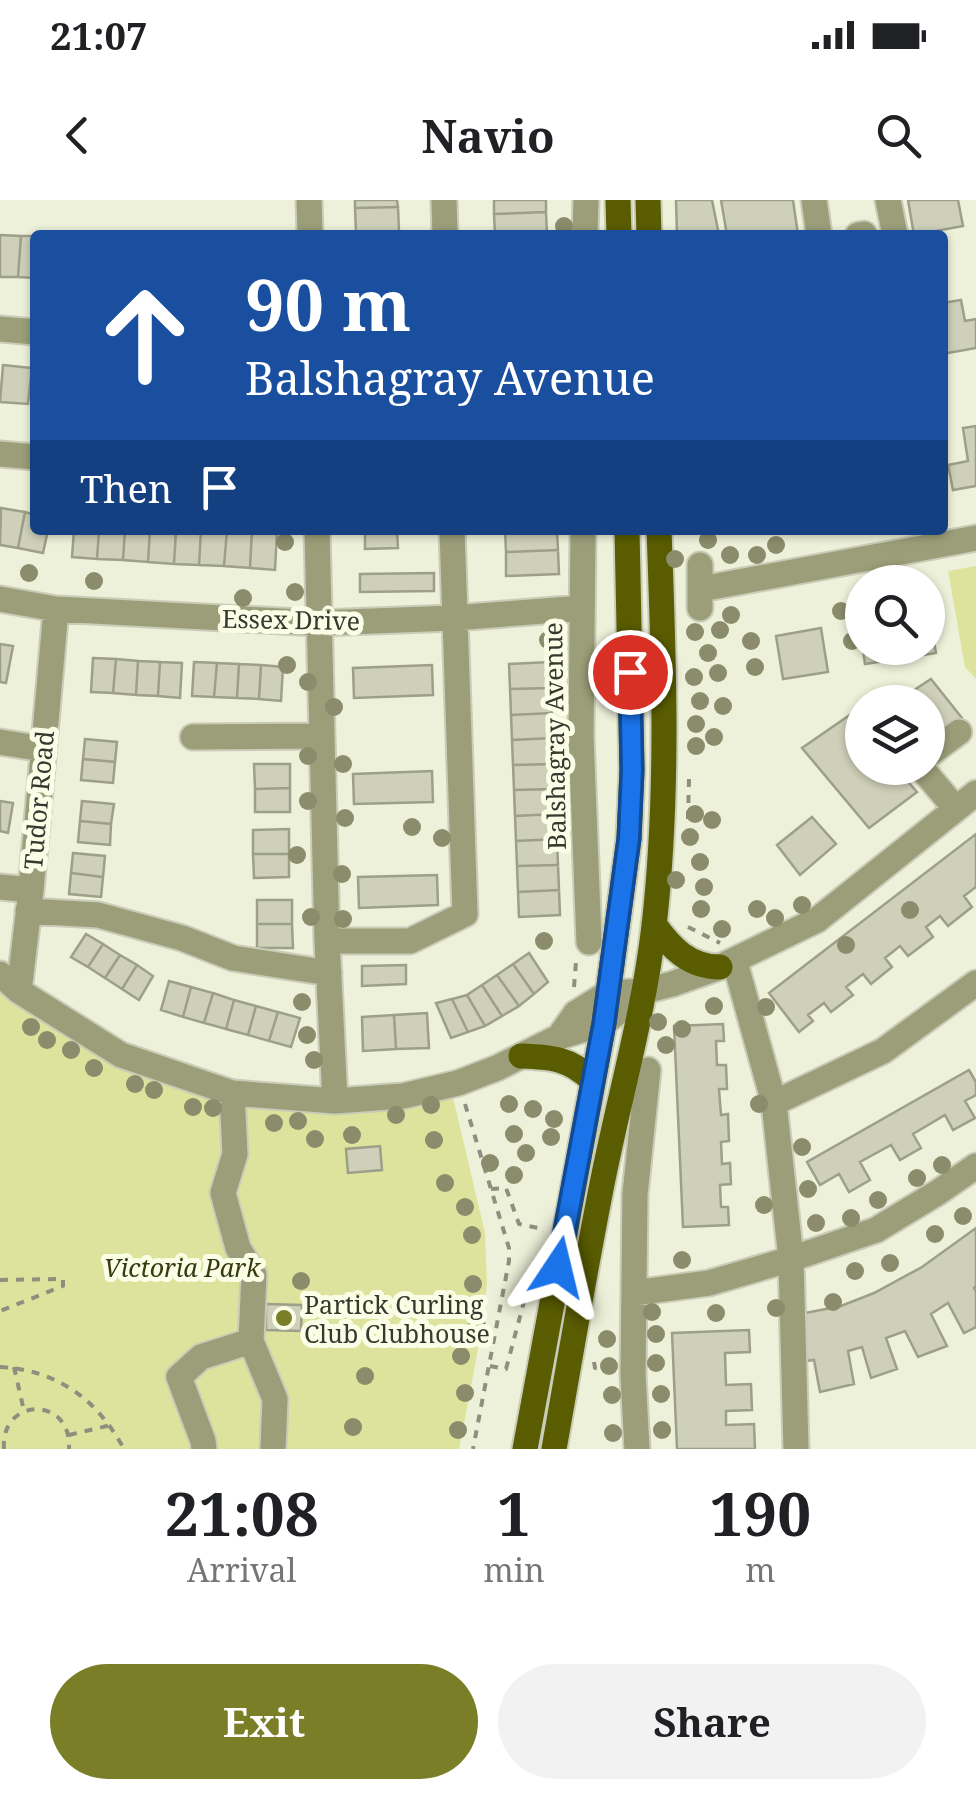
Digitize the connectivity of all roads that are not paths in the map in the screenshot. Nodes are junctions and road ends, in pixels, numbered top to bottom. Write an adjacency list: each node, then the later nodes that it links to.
1 (309, 200): 8 (street)
2 (444, 200): 9 (street)
3 (586, 200): 10 (street)
4 (618, 200): 11 (main road)
5 (648, 200): 12 (main road)
6 (814, 200): 13 (street)
7 (888, 200): 14 (street)
8 (310, 230)
9 (445, 230)
10 (585, 230)
11 (619, 230)
12 (649, 230)
13 (818, 230)
14 (894, 230)
15 (0, 329): 16 (street)
16 (30, 332)
17 (0, 454): 18 (street)
18 (30, 456)
19 (317, 535): 30 (street)
20 (452, 535): 29 (street)
21 (583, 535): 27 (street, Balshagray Avenue)
22 (627, 535): 49 (main road)
23 (659, 535): 41 (main road)
24 (976, 538): 25 (street)
25 (700, 588)
26 (0, 599): 28 (street, Essex Drive)
27 (582, 608): 29 (street, Essex Drive); 43 (street, Balshagray Avenue)
28 (56, 609): 30 (street, Essex Drive); 36 (street, Tudor Road)
29 (454, 618): 30 (street, Essex Drive); 42 (street)
30 (318, 623): 32 (street)
31 (958, 732): 35 (street)
32 (321, 736): 33 (street); 42 (street)
33 (192, 737)
34 (0, 742): 36 (street)
35 (945, 742)
36 (43, 750): 40 (street, Tudor Road)
37 (944, 785): 38 (street)
38 (966, 801): 44 (street)
39 (0, 886): 40 (street)
40 (29, 900): 45 (street); 46 (street, Tudor Road)
41 (666, 923): 44 (main road); 48 (main road)
42 (327, 941): 45 (street)
43 (589, 942)
44 (728, 965): 48 (street); 57 (street)
45 (329, 973): 56 (street)
46 (10, 982): 55 (street)
47 (976, 983): 57 (street)
48 (645, 991): 49 (street); 50 (street); 65 (main road)
49 (608, 993): 50 (main road); 51 (street)
50 (604, 1023): 51 (street); 54 (main road)
51 (559, 1036): 52 (street)
52 (521, 1056): 54 (main road); 56 (street)
53 (648, 1070): 60 (street)
54 (592, 1080): 64 (main road)
55 (232, 1093): 56 (street); 61 (street)
56 (336, 1101)
57 (774, 1103): 59 (street)
58 (976, 1166): 59 (street)
59 (791, 1259): 60 (street); 67 (street)
60 (634, 1293): 66 (street)
61 (251, 1341): 62 (street); 63 (street)
62 (204, 1449)
63 (274, 1449)
64 (525, 1449)
65 (554, 1449)
66 (638, 1449)
67 (796, 1449)

